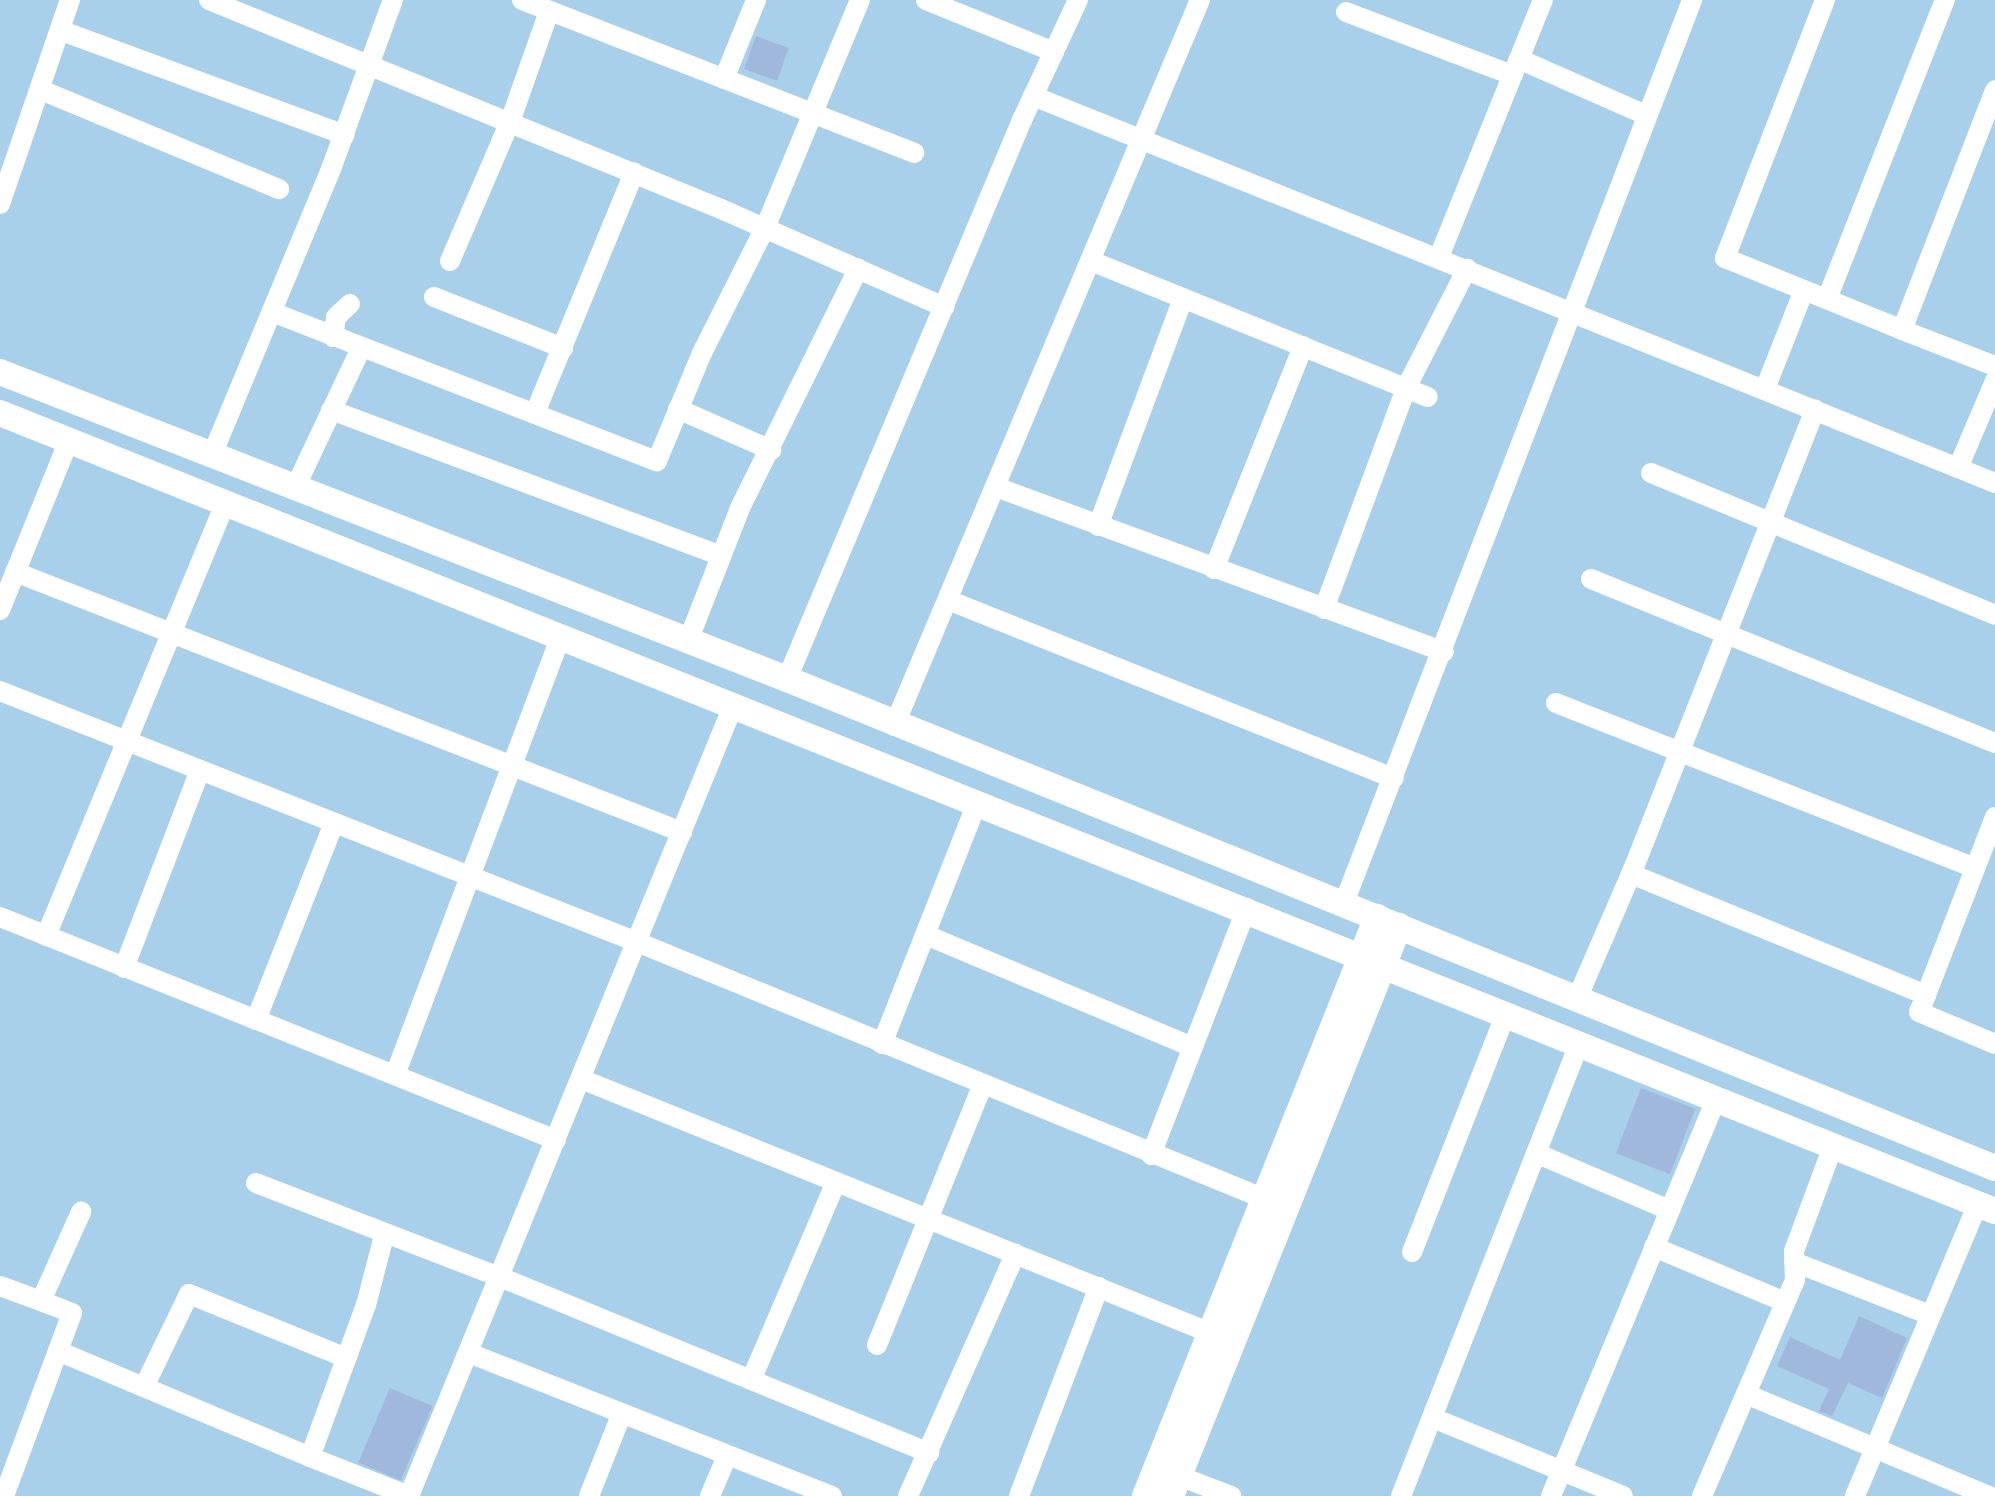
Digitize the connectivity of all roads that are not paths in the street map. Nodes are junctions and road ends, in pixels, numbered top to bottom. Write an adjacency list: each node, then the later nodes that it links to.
1 (70, 0): 16 (street)
2 (209, 0): 18 (street)
3 (393, 0): 18 (street)
4 (522, 0): 14 (street)
5 (756, 0): 20 (street)
6 (860, 0): 24 (street)
7 (926, 0): 17 (street)
8 (1078, 0): 17 (street)
9 (1200, 0): 28 (street)
10 (1543, 0): 19 (street)
11 (1692, 0): 25 (street)
12 (1825, 0): 39 (street)
13 (1945, 0): 42 (street)
14 (549, 11): 20 (street); 26 (street)
15 (1346, 12): 19 (street)
16 (62, 31): 21 (street); 27 (street)
17 (1054, 52): 23 (street)
18 (369, 64): 26 (street); 27 (street)
19 (1516, 67): 25 (street); 34 (street)
20 (724, 79): 24 (street)
21 (41, 90): 31 (street); 32 (street)
22 (1995, 90): 47 (street)
23 (1033, 96): 28 (street); 44 (street)
24 (814, 114): 29 (street); 33 (street)
25 (1646, 115): 45 (street)
26 (510, 122): 30 (street); 35 (street)
27 (344, 135): 46 (street)
28 (1142, 139): 34 (street); 36 (street)
29 (914, 153)
30 (634, 173): 33 (street); 51 (street)
31 (279, 189)
32 (0, 204)
33 (765, 228): 37 (street); 58 (street)
34 (1439, 257): 38 (street)
35 (450, 261)
36 (1091, 261): 41 (street); 69 (street)
37 (858, 269): 44 (street); 64 (street)
38 (1467, 269): 45 (street); 55 (street)
39 (1804, 290): 42 (street); 56 (street)
40 (434, 297): 51 (street)
41 (1183, 299): 49 (street); 73 (street)
42 (1827, 299): 47 (street)
43 (350, 304): 48 (street)
44 (944, 307): 87 (street)
45 (1572, 311): 56 (street); 86 (street)
46 (272, 312): 48 (street); 65 (street)
47 (1902, 330): 52 (street)
48 (333, 337): 50 (street)
49 (1303, 346): 55 (street); 75 (street)
50 (361, 348): 59 (street); 62 (street)
51 (563, 348): 62 (street)
52 (1995, 366)
53 (0, 372): 65 (street)
54 (1995, 381): 66 (street)
55 (1406, 388): 57 (street); 79 (street)
56 (1765, 389): 60 (street)
57 (1428, 397)
58 (678, 409): 62 (street); 64 (street)
59 (331, 410): 70 (street); 74 (street)
60 (1815, 410): 66 (street); 72 (street)
61 (0, 413): 63 (street)
62 (535, 413)
63 (69, 440): 71 (street); 76 (street)
64 (771, 450): 74 (street)
65 (212, 455): 70 (street)
66 (1958, 468): 68 (street)
67 (1651, 473): 72 (street)
68 (1995, 483)
69 (996, 487): 73 (street); 78 (street)
70 (294, 490): 85 (street)
71 (225, 503): 82 (street); 83 (street)
72 (1770, 524): 81 (street); 84 (street)
73 (1098, 526): 75 (street)
74 (721, 556): 85 (street)
75 (1214, 569): 79 (street)
76 (15, 572): 80 (street); 82 (street)
77 (1591, 579): 84 (street)
78 (948, 600): 91 (street); 97 (street)
79 (1324, 609): 86 (street)
80 (0, 610)
81 (1995, 615)
82 (172, 631): 92 (street); 95 (street)
83 (561, 636): 90 (street); 95 (street)
84 (1725, 638): 93 (street); 94 (street)
85 (688, 641): 87 (street)
86 (1444, 652): 97 (street)
87 (787, 679): 91 (street)
88 (0, 691): 92 (street)
89 (1556, 703): 94 (street)
90 (733, 706): 98 (street); 101 (street)
91 (894, 726): 105 (street)
92 (126, 741): 96 (street); 110 (street)
93 (1995, 743)
94 (1680, 752): 102 (street); 103 (street)
95 (514, 766): 101 (street); 104 (street)
96 (200, 770): 100 (street); 113 (street)
97 (1394, 778): 105 (street)
98 (976, 805): 106 (street); 109 (street)
99 (1995, 817): 102 (street)
100 (334, 823): 104 (street); 117 (street)
101 (682, 832): 111 (street)
102 (1975, 868): 114 (street)
103 (1631, 874): 114 (street); 115 (street)
104 (474, 878): 111 (street); 122 (street)
105 (1344, 903): 108 (street)
106 (1247, 908): 112 (street); 121 (street)
107 (0, 917): 110 (street)
108 (1388, 921): 112 (street); 115 (street)
109 (926, 935): 118 (street); 121 (street)
110 (46, 936): 113 (street)
111 (637, 942): 118 (street); 123 (street)
112 (1374, 960): 116 (street); 133 (street); 135 (street)
113 (124, 968): 117 (street)
114 (1926, 995): 119 (street)
115 (1576, 1001): 130 (street)
116 (1505, 1016): 120 (street); 141 (street)
117 (256, 1020): 122 (street)
118 (882, 1044): 124 (street)
119 (1995, 1044)
120 (1578, 1046): 125 (street); 128 (street)
121 (1192, 1047): 129 (street)
122 (395, 1075): 126 (street)
123 (581, 1079): 126 (street); 132 (street)
124 (982, 1086): 129 (street); 138 (street)
125 (1716, 1099): 127 (street); 136 (street)
126 (556, 1140): 144 (street)
127 (1833, 1146): 134 (street); 143 (street)
128 (1538, 1154): 136 (street); 159 (street)
129 (1151, 1155): 133 (street)
130 (1995, 1168)
131 (256, 1183): 139 (street)
132 (835, 1184): 138 (street); 155 (street)
133 (1265, 1199): 135 (street); 150 (street)
134 (1986, 1207): 149 (street)
135 (1289, 1209): 150 (street)
136 (1669, 1210): 140 (street)
137 (81, 1212): 147 (street)
138 (929, 1221): 142 (street); 151 (street)
139 (384, 1236): 144 (street); 154 (street)
140 (1654, 1247): 148 (street); 164 (street)
141 (1412, 1252)
142 (1015, 1254): 146 (street); 161 (street)
143 (1794, 1262): 148 (street); 149 (street)
144 (500, 1277): 153 (street); 155 (street)
145 (0, 1286): 147 (street)
146 (1099, 1287): 150 (street); 172 (street)
147 (41, 1301): 152 (street)
148 (1785, 1302): 157 (street)
149 (1930, 1315): 160 (street)
150 (1222, 1338): 165 (street); 173 (street)
151 (877, 1345)
152 (58, 1351): 156 (street); 166 (street)
153 (469, 1353): 158 (street); 167 (street)
154 (347, 1358): 156 (street); 163 (street)
155 (752, 1378): 161 (street)
156 (144, 1387): 163 (street)
157 (1746, 1394): 160 (street); 178 (street)
158 (622, 1413): 162 (street); 168 (street)
159 (1433, 1418): 164 (street); 175 (street)
160 (1875, 1448): 179 (street); 180 (street)
161 (929, 1453): 171 (street)
162 (727, 1456): 169 (street); 170 (street)
163 (310, 1457): 167 (street)
164 (1562, 1471): 176 (street); 177 (street)
165 (1175, 1486): 174 (street)
166 (4, 1496)
167 (409, 1496)
168 (589, 1496)
169 (710, 1496)
170 (832, 1496)
171 (908, 1496)
172 (1019, 1496)
173 (1145, 1496)
174 (1231, 1496)
175 (1401, 1496)
176 (1551, 1496)
177 (1623, 1496)
178 (1702, 1496)
179 (1855, 1496)
180 (1989, 1496)

